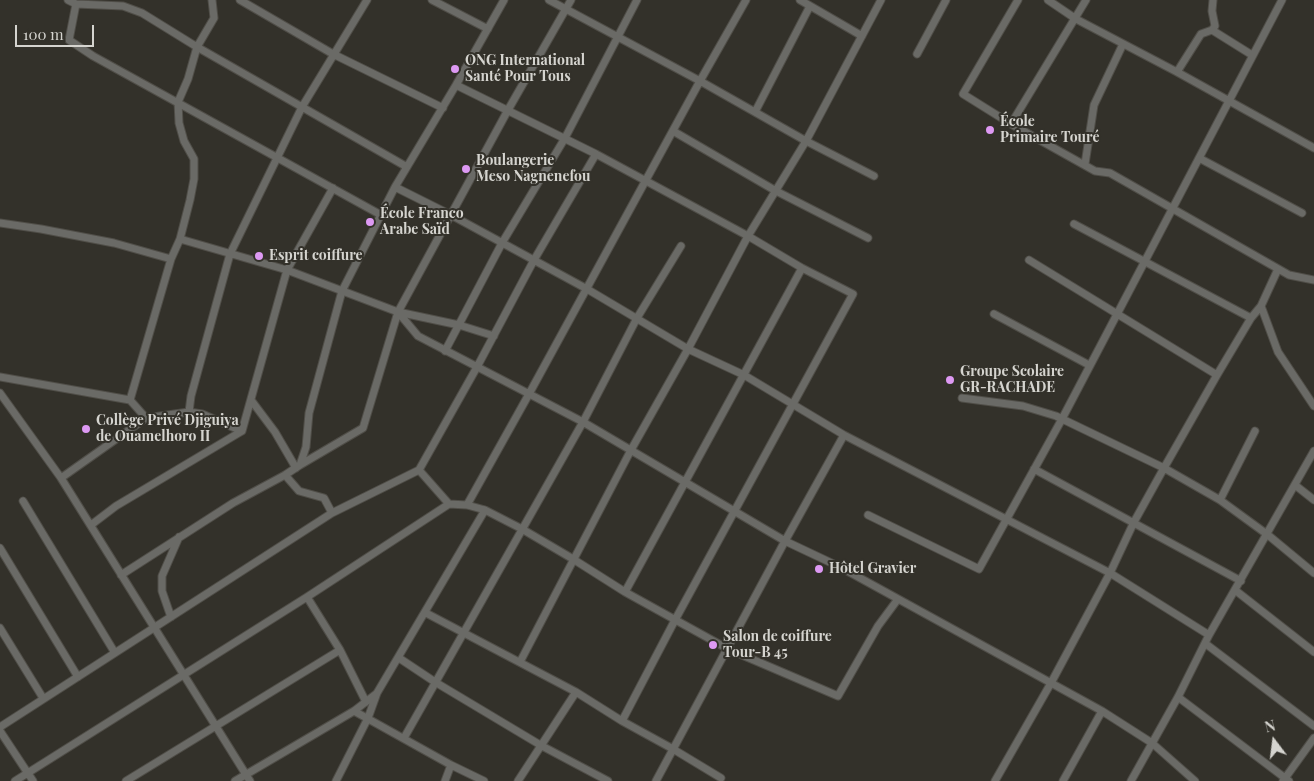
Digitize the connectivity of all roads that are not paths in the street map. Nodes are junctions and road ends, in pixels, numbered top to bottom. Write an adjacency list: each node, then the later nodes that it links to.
1 (68, 0): 19 (street)
2 (212, 0): 28 (street)
3 (240, 0): 29 (street)
4 (367, 0): 29 (street)
5 (432, 0): 23 (street)
6 (504, 0): 23 (street)
7 (549, 0): 21 (street)
8 (571, 0): 21 (street)
9 (637, 0): 26 (street)
10 (746, 0): 33 (street)
11 (800, 0): 20 (street)
12 (881, 0): 25 (street)
13 (946, 0): 30 (street)
14 (1018, 0): 41 (street)
15 (1048, 0): 22 (street)
16 (1086, 0): 22 (street)
17 (1213, 0): 24 (street)
18 (1282, 0): 31 (street)
19 (76, 4): 28 (street); 36 (street)
20 (810, 6): 25 (street); 40 (street)
21 (566, 10): 26 (street); 39 (street)
22 (1076, 18): 27 (street); 41 (street)
23 (488, 29): 34 (street)
24 (1212, 30): 31 (street); 32 (street)
25 (862, 36): 44 (street)
26 (618, 37): 33 (street); 43 (street)
27 (1123, 44): 32 (street); 49 (street)
28 (197, 47): 36 (street); 37 (street)
29 (333, 54): 37 (street); 38 (street)
30 (917, 54)
31 (1252, 55): 35 (street)
32 (1177, 72): 35 (street)
33 (700, 81): 40 (street); 42 (street)
34 (456, 85): 38 (street); 39 (street)
35 (1228, 101): 45 (street); 48 (street)
36 (178, 102): 47 (street); 64 (street)
37 (302, 107): 47 (street); 50 (street)
38 (442, 108): 50 (street)
39 (508, 110): 43 (street); 59 (street)
40 (755, 112): 44 (street)
41 (1011, 124): 49 (street)
42 (673, 131): 52 (street); 55 (street)
43 (565, 138): 46 (street); 65 (street)
44 (806, 141): 51 (street); 55 (street)
45 (1314, 148)
46 (596, 154): 52 (street); 69 (street)
47 (277, 157): 54 (street); 67 (street)
48 (1199, 158): 56 (street); 57 (street)
49 (1085, 164): 56 (street)
50 (407, 167): 53 (street)
51 (874, 176)
52 (646, 180): 62 (street); 76 (street)
53 (395, 187): 58 (street); 59 (street)
54 (333, 188): 58 (street); 74 (street)
55 (776, 191): 62 (street); 63 (street)
56 (1172, 209): 71 (street); 73 (street)
57 (1302, 213)
58 (381, 215): 77 (street)
59 (451, 215): 65 (street); 79 (street)
60 (0, 223): 68 (street)
61 (1074, 224): 71 (street)
62 (748, 236): 72 (street); 86 (street)
63 (868, 238)
64 (180, 239): 67 (street); 68 (street)
65 (502, 243): 69 (street); 84 (street)
66 (681, 246): 82 (street)
67 (230, 254): 74 (street); 100 (street)
68 (171, 259): 96 (street)
69 (534, 260): 76 (street); 85 (street)
70 (1029, 260): 81 (street)
71 (1144, 261): 81 (street); 83 (street)
72 (802, 268): 91 (street); 98 (street)
73 (1278, 269): 75 (street); 78 (street)
74 (287, 270): 77 (street); 97 (street)
75 (1314, 280)
76 (586, 289): 82 (street); 94 (street)
77 (342, 291): 79 (street); 109 (street)
78 (1261, 306): 83 (street); 99 (street)
79 (398, 312): 84 (street); 87 (street); 109 (street)
80 (994, 314): 88 (street)
81 (1116, 314): 88 (street); 90 (street)
82 (636, 318): 86 (street); 103 (street)
83 (1251, 318): 90 (street)
84 (459, 325): 85 (street); 87 (street)
85 (494, 336): 89 (street)
86 (688, 349): 91 (street); 107 (street)
87 (446, 351): 89 (street)
88 (1089, 365): 102 (street)
89 (477, 367): 94 (street); 112 (street)
90 (1217, 375): 110 (street)
91 (744, 376): 98 (street); 115 (street)
92 (0, 377): 96 (street)
93 (0, 393): 114 (street)
94 (529, 394): 103 (street); 121 (street)
95 (962, 398): 102 (street)
96 (130, 400): 101 (street)
97 (251, 400): 104 (street); 109 (street)
98 (792, 404): 106 (street); 123 (street)
99 (1314, 406)
100 (190, 412): 101 (street); 104 (street)
101 (146, 418): 114 (street)
102 (1062, 418): 110 (street); 111 (street)
103 (583, 422): 107 (street); 129 (street)
104 (242, 431): 128 (street)
105 (1255, 431): 117 (street)
106 (844, 435): 126 (street); 132 (street)
107 (631, 450): 115 (street); 134 (street)
108 (1314, 451): 116 (street)
109 (298, 466): 113 (street)
110 (1164, 468): 117 (street); 127 (street)
111 (1034, 469): 126 (street); 127 (street)
112 (419, 470): 120 (street); 124 (street)
113 (285, 475): 124 (street); 131 (street)
114 (61, 478): 128 (street)
115 (685, 481): 123 (street); 140 (street)
116 (1295, 485): 118 (street); 130 (street)
117 (1220, 500): 130 (street)
118 (1314, 500)
119 (23, 501): 154 (street)
120 (449, 504): 121 (street); 141 (street)
121 (467, 505): 122 (street)
122 (485, 510): 129 (street); 143 (street)
123 (734, 510): 132 (street); 145 (street)
124 (332, 513): 144 (street)
125 (868, 515): 126 (street)
126 (1006, 519): 135 (street)
127 (1134, 522): 135 (street); 138 (street)
128 (91, 525): 137 (street)
129 (522, 529): 134 (street); 148 (street)
130 (1268, 535): 136 (street); 138 (street)
131 (180, 536): 137 (street); 144 (street)
132 (785, 540): 142 (street); 151 (street)
133 (0, 548): 158 (street)
134 (573, 559): 140 (street); 156 (street)
135 (1110, 573): 149 (street); 160 (street)
136 (1314, 573)
137 (121, 575): 147 (street)
138 (1241, 581): 139 (street)
139 (1235, 590): 149 (street); 153 (street)
140 (625, 592): 145 (street)
141 (307, 597): 152 (street); 157 (street)
142 (898, 599): 151 (street); 160 (street)
143 (426, 613): 148 (street); 155 (street)
144 (171, 617): 147 (street)
145 (674, 620): 151 (street); 169 (street)
146 (0, 628): 164 (street)
147 (153, 628): 154 (street); 157 (street)
148 (464, 632): 156 (street); 159 (street)
149 (1210, 635): 150 (street)
150 (1206, 644): 163 (street); 171 (street)
151 (728, 649): 177 (street)
152 (340, 650): 165 (street); 170 (street)
153 (1314, 652)
154 (115, 653): 158 (street)
155 (399, 658): 159 (street); 162 (street)
156 (520, 662): 161 (street)
157 (183, 674): 170 (street); 179 (street)
158 (78, 677): 164 (street)
159 (436, 682): 173 (street); 176 (street)
160 (1051, 683): 167 (street); 195 (street)
161 (576, 692): 169 (street); 176 (street)
162 (377, 693): 165 (street); 168 (street)
163 (1178, 697): 175 (street); 183 (street)
164 (43, 698): 172 (street)
165 (366, 702): 166 (street)
166 (354, 711): 168 (street); 180 (street)
167 (1102, 711): 175 (street); 196 (street)
168 (368, 718): 173 (street); 181 (street)
169 (622, 721): 177 (street)
170 (215, 726): 180 (street); 186 (street)
171 (1314, 726)
172 (0, 729): 179 (street)
173 (404, 738): 178 (street)
174 (1314, 738): 183 (street)
175 (1152, 742): 197 (street); 198 (street)
176 (542, 746): 192 (street); 193 (street)
177 (673, 749): 182 (street); 194 (street)
178 (451, 765): 190 (street); 191 (street)
179 (28, 773): 184 (street); 185 (street)
180 (246, 774): 187 (street); 188 (street)
181 (338, 778): 189 (street)
182 (721, 778)
183 (1285, 780)
184 (15, 781)
185 (33, 781)
186 (126, 781)
187 (235, 781)
188 (250, 781)
189 (347, 781)
190 (445, 781)
191 (484, 781)
192 (518, 781)
193 (608, 781)
194 (656, 781)
195 (995, 781)
196 (1063, 781)
197 (1131, 781)
198 (1195, 781)

